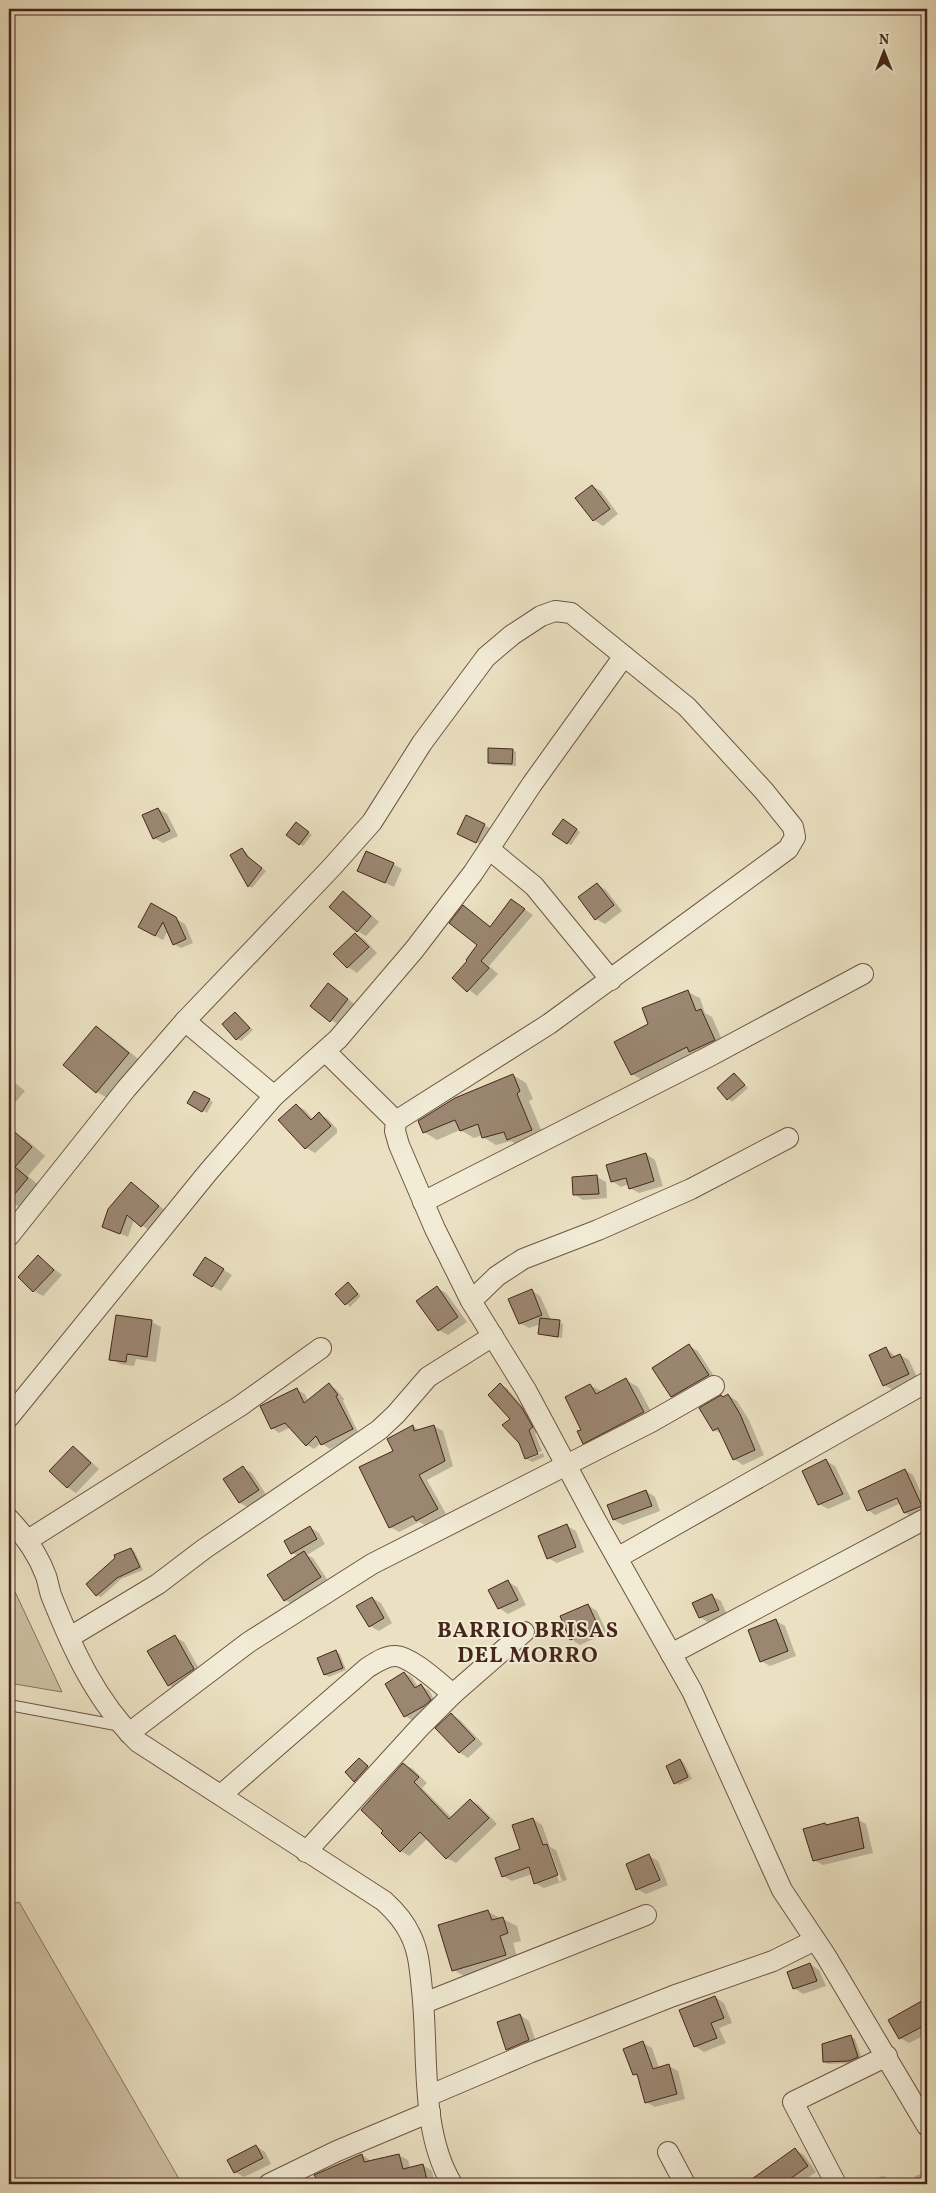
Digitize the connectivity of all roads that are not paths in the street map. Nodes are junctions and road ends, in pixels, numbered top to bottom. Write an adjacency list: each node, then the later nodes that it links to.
1 (624, 656): 2 (street); 4 (street); 5 (street)
2 (489, 848): 4 (street); 6 (street)
3 (863, 974): 10 (street)
4 (611, 980): 8 (street)
5 (185, 1021): 7 (street); 11 (street)
6 (325, 1051): 7 (street); 8 (street)
7 (274, 1096): 17 (street)
8 (396, 1121): 10 (street)
9 (788, 1138): 12 (street)
10 (423, 1202): 12 (street)
11 (9, 1236)
12 (471, 1301): 13 (street)
13 (493, 1336): 18 (street); 24 (street)
14 (321, 1348): 21 (street)
15 (927, 1382): 22 (street)
16 (714, 1386): 18 (street)
17 (9, 1417)
18 (566, 1464): 22 (street); 28 (street)
19 (927, 1518): 25 (street)
20 (9, 1519): 21 (street)
21 (28, 1540): 24 (street)
22 (617, 1558): 25 (street)
23 (524, 1632): 26 (street)
24 (70, 1638): 28 (street)
25 (671, 1654): 32 (street)
26 (453, 1694): 29 (street); 30 (street)
27 (9, 1705): 28 (lane)
28 (126, 1730): 29 (street)
29 (221, 1795): 30 (street)
30 (306, 1852): 33 (street)
31 (646, 1915): 33 (street)
32 (815, 1940): 34 (street); 35 (street)
33 (424, 2003): 35 (street)
34 (887, 2056): 36 (street); 41 (street)
35 (429, 2104): 38 (street); 39 (street)
36 (927, 2126)
37 (668, 2152): 40 (street)
38 (269, 2184)
39 (452, 2184)
40 (685, 2184)
41 (836, 2184)

